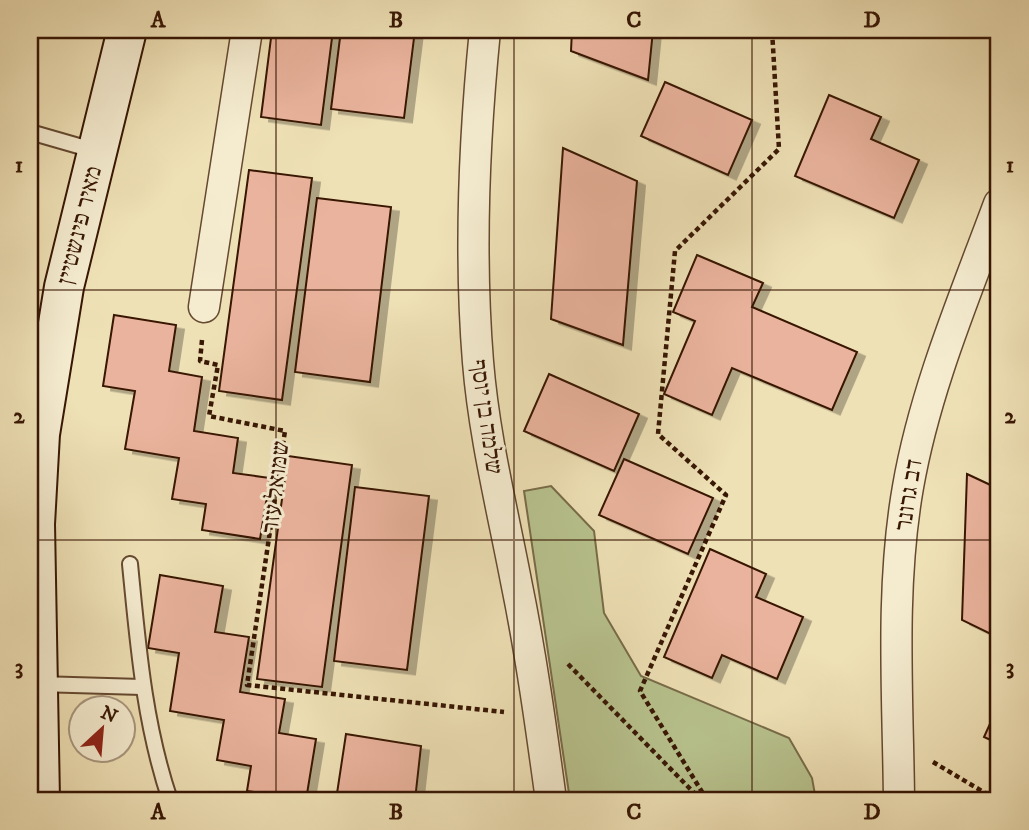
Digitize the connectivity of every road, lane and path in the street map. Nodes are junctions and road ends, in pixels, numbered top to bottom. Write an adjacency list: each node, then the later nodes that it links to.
1 (127, 30): 6 (street, מאיר פינשטיין)
2 (247, 30): 8 (street)
3 (485, 30): 10 (street, שלמה בן יוסף)
4 (772, 30): 19 (path)
5 (30, 132): 6 (lane)
6 (98, 151): 11 (street, מאיר פינשטיין)
7 (999, 204): 14 (street, דב גרונר)
8 (204, 307): 13 (path, שמואל עזר)
9 (130, 564): 12 (lane)
10 (523, 619): 13 (street, שלמה בן יוסף); 18 (path)
11 (37, 684): 12 (lane); 15 (street, מאיר פינשטיין)
12 (142, 687): 16 (lane)
13 (540, 715): 17 (street, שלמה בן יוסף)
14 (898, 743): 20 (street, דב גרונר); 21 (path)
15 (40, 800)
16 (170, 800)
17 (551, 800)
18 (701, 800)
19 (707, 800)
20 (899, 800)
21 (997, 800)

